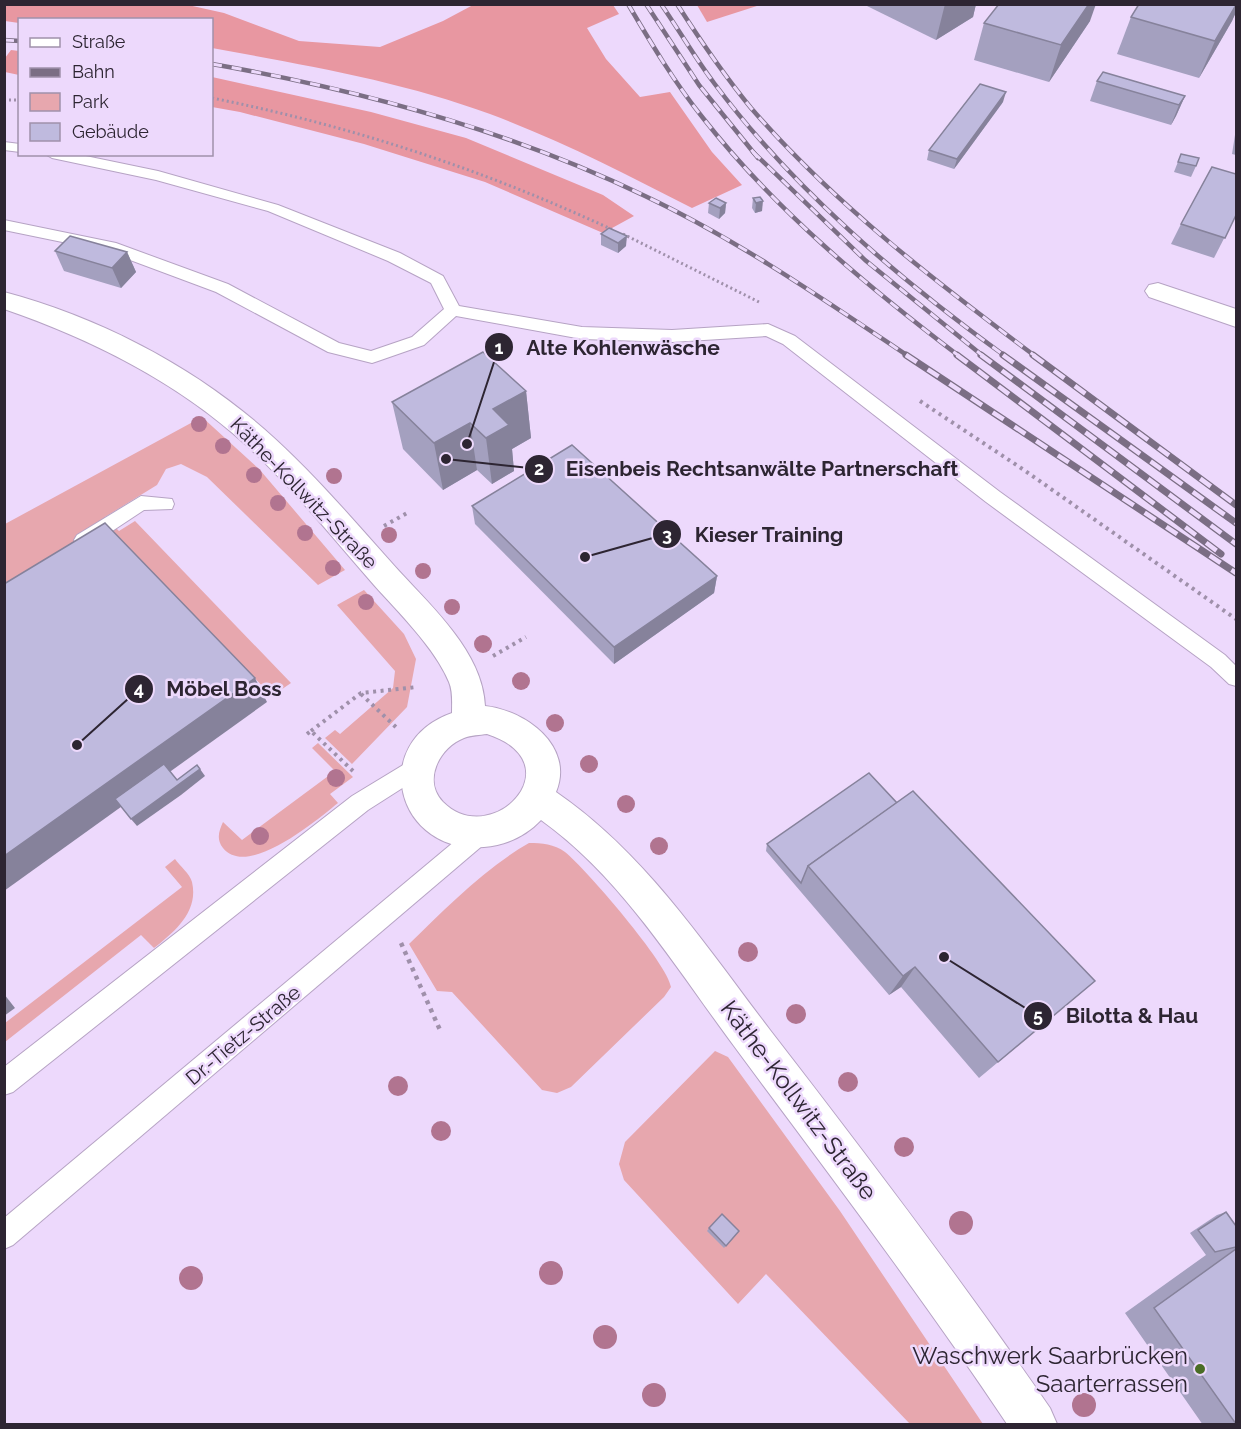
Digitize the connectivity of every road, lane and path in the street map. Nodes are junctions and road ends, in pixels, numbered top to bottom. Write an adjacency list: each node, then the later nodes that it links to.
1 (213, 98): 8 (path)
2 (62, 156): 6 (lane)
3 (4, 225): 6 (lane)
4 (1158, 291): 7 (street)
5 (4, 300): 20 (street, Käthe-Kollwitz-Straße)
6 (453, 310): 8 (lane)
7 (1236, 318)
8 (768, 330): 17 (lane)
9 (918, 400): 14 (path)
10 (165, 504): 13 (lane)
11 (407, 513): 12 (path)
12 (382, 527)
13 (73, 547)
14 (1236, 619)
15 (526, 637): 16 (path)
16 (488, 659)
17 (1236, 678)
18 (417, 687): 19 (path)
19 (361, 693): 21 (path); 22 (path)
20 (468, 722): 23 (street); 25 (street)
21 (400, 730)
22 (309, 733): 24 (path)
23 (418, 766): 26 (street); 29 (lane)
24 (358, 775)
25 (538, 799): 26 (street); 31 (street, Käthe-Kollwitz-Straße)
26 (481, 833): 27 (lane, Dr.-Tietz-Straße)
27 (388, 913): 28 (path); 30 (lane, Dr.-Tietz-Straße)
28 (440, 1030)
29 (4, 1083)
30 (4, 1236)
31 (1034, 1425)

